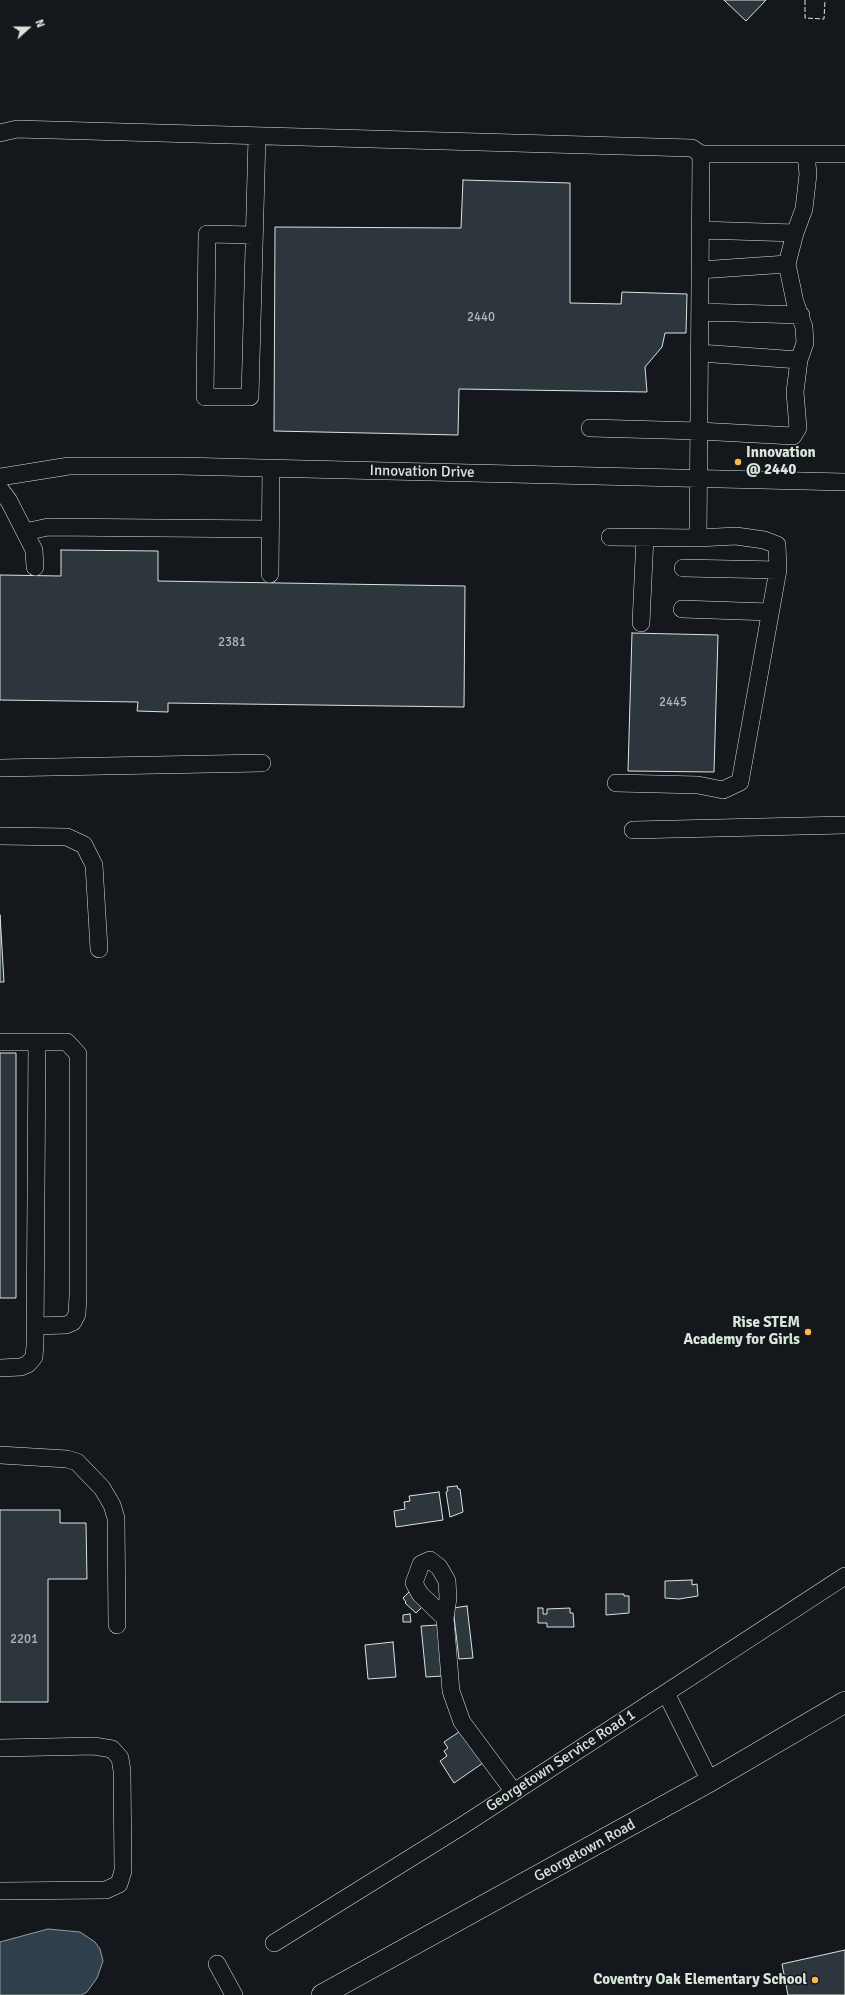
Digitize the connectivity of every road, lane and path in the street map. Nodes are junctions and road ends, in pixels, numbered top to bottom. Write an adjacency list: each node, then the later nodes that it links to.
1 (0, 133): 2 (street)
2 (257, 136): 3 (street); 8 (street)
3 (701, 154): 4 (street); 6 (street)
4 (806, 154): 5 (street); 7 (street)
5 (845, 154)
6 (701, 230): 7 (street); 10 (street)
7 (795, 233): 9 (street)
8 (254, 236): 8 (street)
9 (787, 264): 10 (street); 12 (street)
10 (700, 270): 11 (street)
11 (700, 312): 12 (street); 13 (street)
12 (801, 316): 14 (street)
13 (700, 353): 14 (street); 16 (street)
14 (799, 360): 16 (street)
15 (590, 428): 16 (street)
16 (699, 431): 19 (street)
17 (271, 468): 18 (street, Innovation Drive); 19 (street, Innovation Drive); 22 (street)
18 (0, 477)
19 (699, 478): 20 (street, Innovation Drive); 26 (street)
20 (845, 482)
21 (0, 489): 23 (street)
22 (270, 529): 23 (street); 30 (street)
23 (25, 532): 27 (street)
24 (610, 537): 25 (street)
25 (646, 537): 26 (street); 33 (street)
26 (698, 538): 29 (street)
27 (35, 567)
28 (683, 568): 29 (street)
29 (778, 570): 32 (street)
30 (270, 574)
31 (682, 609): 32 (street)
32 (770, 612): 36 (street)
33 (641, 623)
34 (262, 763): 35 (street)
35 (0, 768)
36 (616, 783)
37 (845, 825): 38 (street)
38 (633, 830)
39 (0, 836): 40 (street)
40 (99, 949)
41 (0, 1042): 42 (street)
42 (37, 1042): 43 (street); 43 (street)
43 (35, 1326): 44 (street)
44 (0, 1368)
45 (0, 1455): 48 (street)
46 (845, 1576): 49 (street, Georgetown Service Road 1)
47 (445, 1618): 53 (street)
48 (118, 1625)
49 (666, 1693): 52 (street); 53 (street, Georgetown Service Road 1)
50 (845, 1702): 52 (main road, Georgetown Road)
51 (0, 1748): 54 (street)
52 (710, 1781): 58 (main road, Georgetown Road)
53 (514, 1792): 55 (street, Georgetown Service Road 1)
54 (0, 1891)
55 (274, 1943)
56 (217, 1964): 57 (street)
57 (234, 1995)
58 (322, 1995)

